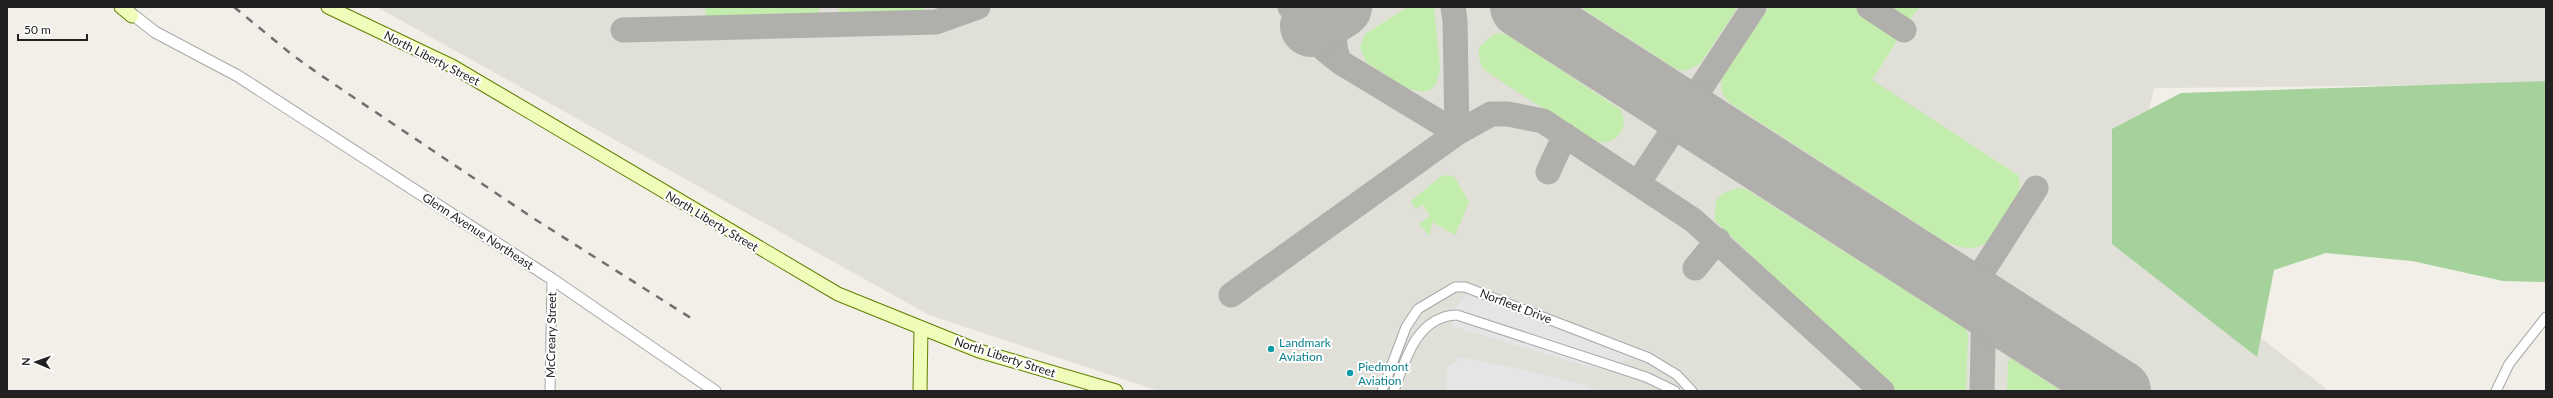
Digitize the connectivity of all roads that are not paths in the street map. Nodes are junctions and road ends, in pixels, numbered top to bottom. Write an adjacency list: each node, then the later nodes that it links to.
1 (121, 7): 3 (main road)
2 (328, 7): 6 (main road, North Liberty Street)
3 (128, 11): 4 (street, Glenn Avenue Northeast)
4 (552, 279): 7 (street, McCreary Street); 8 (street, Glenn Avenue Northeast)
5 (2546, 316): 15 (street)
6 (922, 328): 9 (main road); 10 (main road, North Liberty Street)
7 (550, 391)
8 (715, 391)
9 (920, 391)
10 (1116, 391)
11 (1382, 391): 14 (street, Norfleet Drive)
12 (1394, 391): 13 (street)
13 (1675, 391)
14 (1692, 391)
15 (2496, 391)

